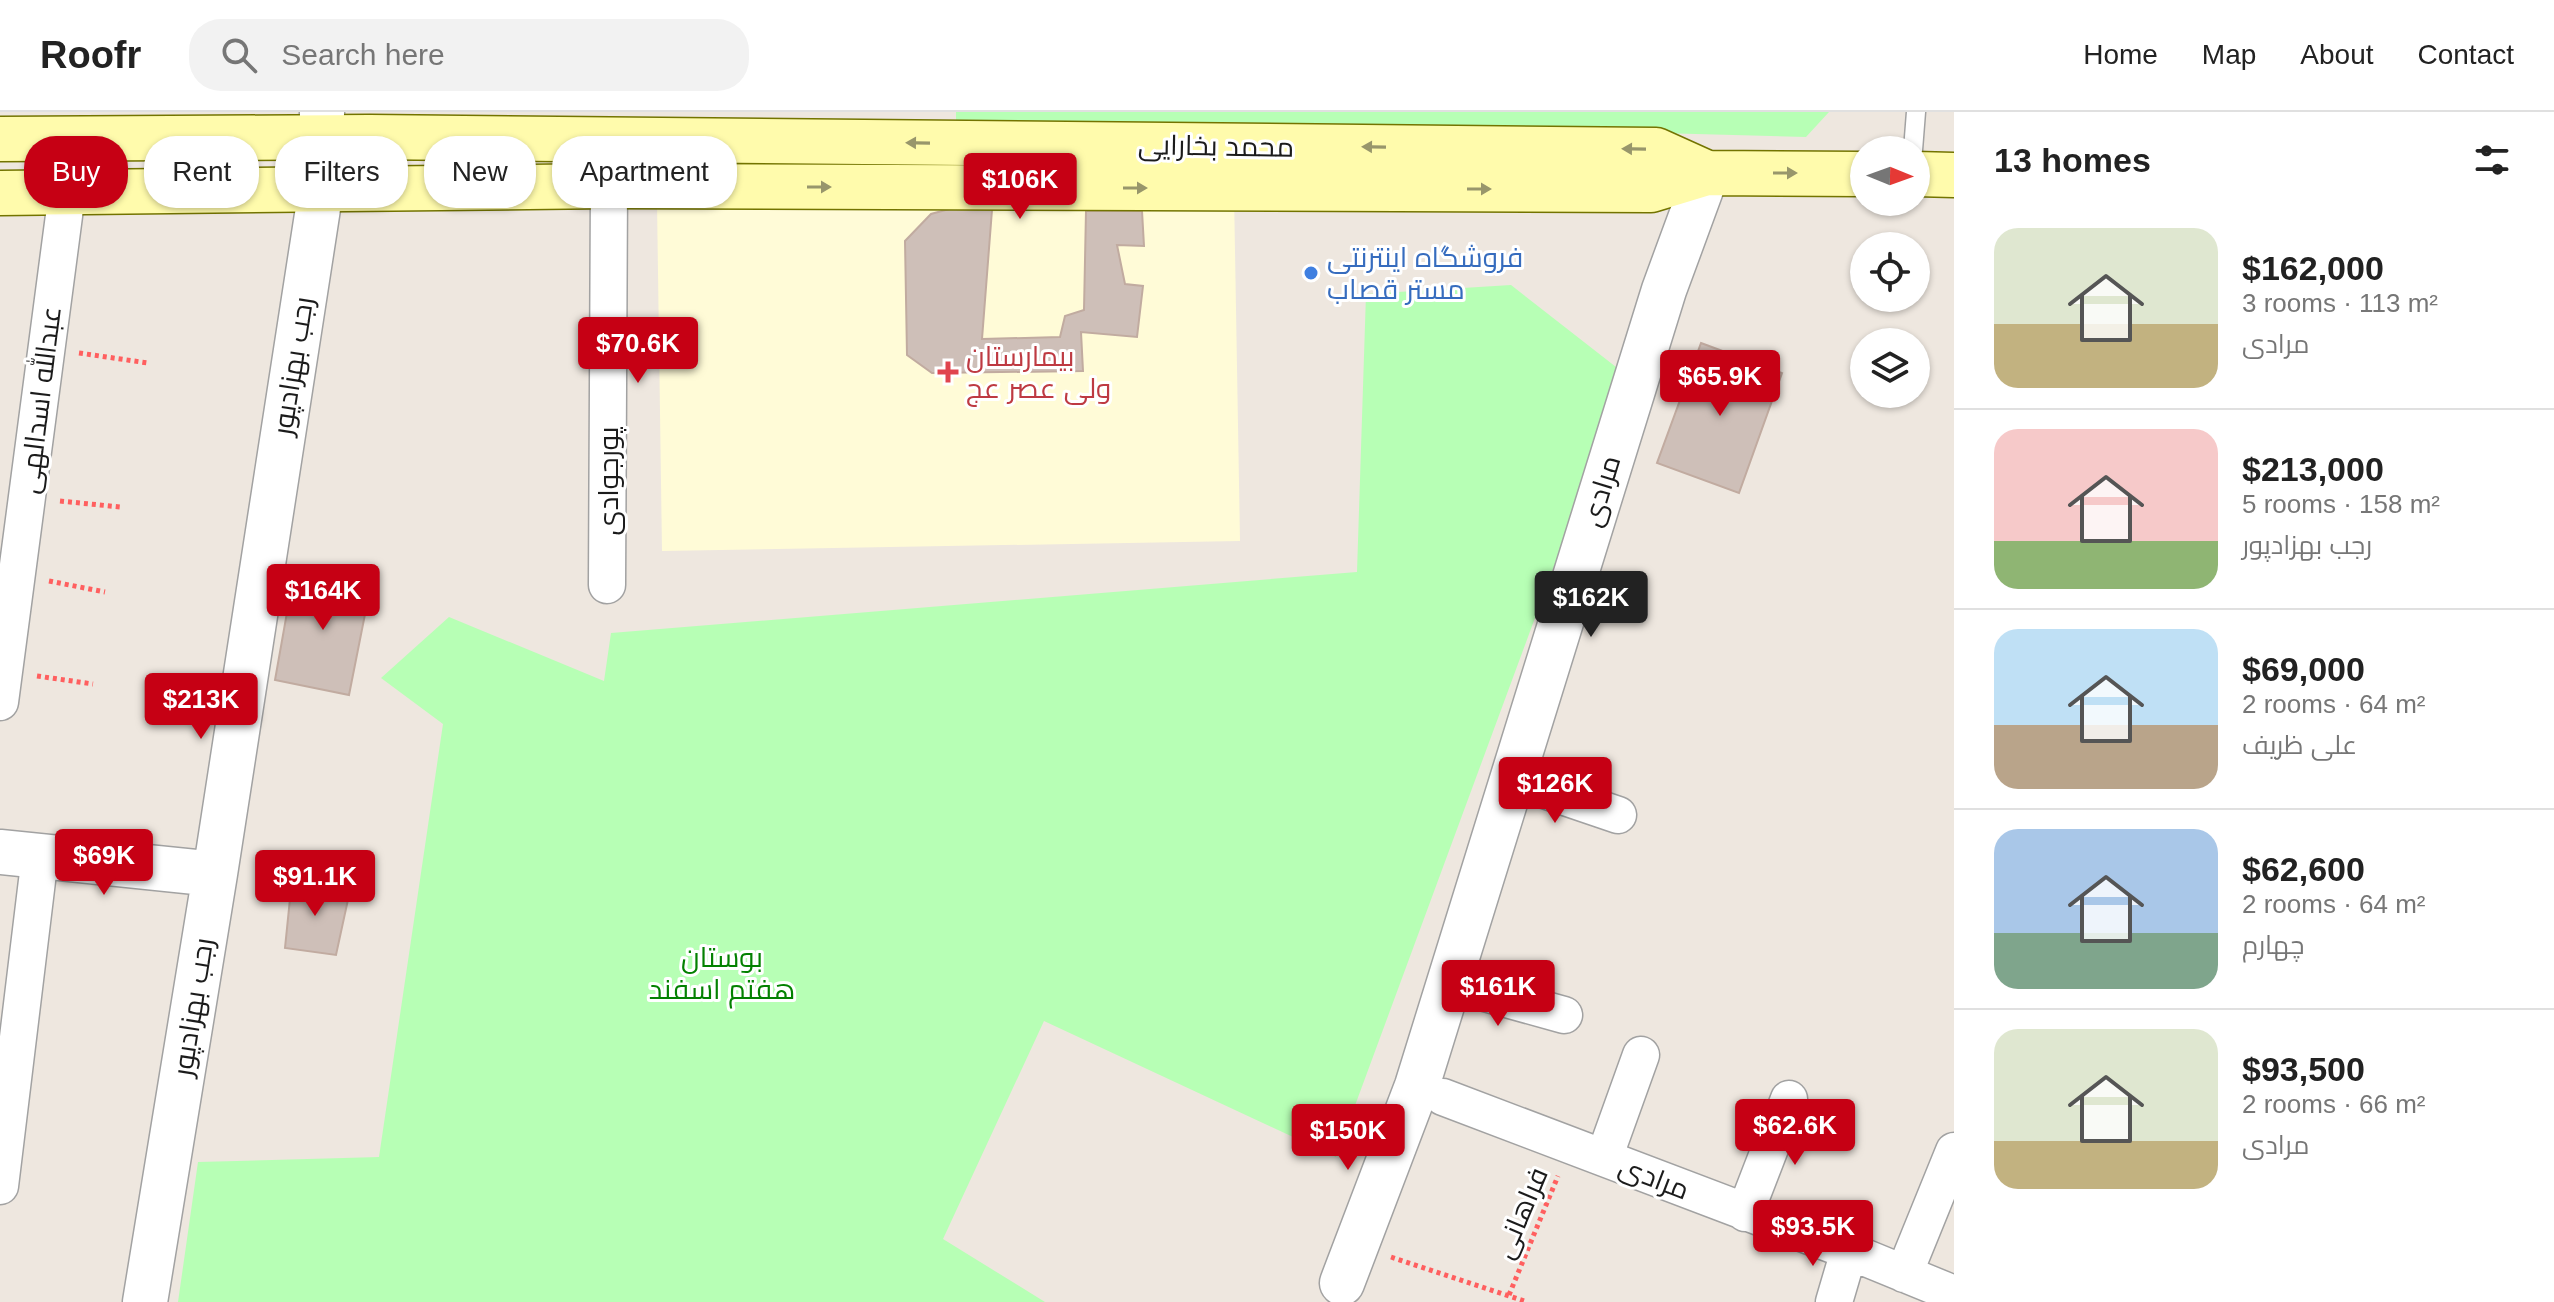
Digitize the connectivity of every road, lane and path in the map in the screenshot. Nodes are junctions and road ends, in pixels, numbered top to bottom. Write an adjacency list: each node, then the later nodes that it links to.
1 (1916, 112): 4 (lane)
2 (322, 125): 3 (main road, محمد بخارایی); 5 (main road, محمد بخارایی)
3 (599, 136)
4 (1914, 136)
5 (0, 139)
6 (737, 141): 7 (main road, محمد بخارایی, one-way to 6)
7 (1707, 173): 8 (main road, محمد بخارایی, one-way to 8); 11 (main road, محمد بخارایی, one-way to 7); 30 (street, مرادی)
8 (1850, 174)
9 (1930, 174): 10 (main road)
10 (1954, 175)
11 (737, 186)
12 (552, 187): 13 (main road, محمد بخارایی)
13 (408, 188)
14 (275, 190): 15 (main road, محمد بخارایی)
15 (128, 192)
16 (0, 193): 17 (main road, محمد بخارایی)
17 (24, 193)
18 (65, 208): 21 (street, عبدالله اسدالهی)
19 (318, 208): 33 (street, رجب بهزادپور)
20 (609, 208): 26 (street, پورجوادی)
21 (46, 349): 22 (path); 23 (street, عبدالله اسدالهی)
22 (148, 363)
23 (27, 497): 24 (path); 25 (street, عبدالله اسدالهی)
24 (120, 507)
25 (16, 575): 27 (path); 29 (street, عبدالله اسدالهی)
26 (607, 585)
27 (105, 592)
28 (93, 684): 29 (path)
29 (2, 687)
30 (1512, 779): 31 (street); 34 (street, مرادی)
31 (1618, 815)
32 (20, 854): 33 (street); 42 (street)
33 (215, 874): 48 (street, رجب بهزادپور)
34 (1449, 983): 35 (street); 37 (street, مرادی)
35 (1564, 1015)
36 (1641, 1055): 41 (street)
37 (1430, 1092): 39 (street, مرادی); 45 (street)
38 (1789, 1099): 43 (street)
39 (1571, 1146): 41 (street, مرادی); 47 (path, فراهانی)
40 (1954, 1151): 46 (street)
41 (1604, 1158): 43 (street, مرادی)
42 (0, 1186)
43 (1745, 1213): 44 (street, مرادی)
44 (1849, 1251): 46 (street, مرادی); 50 (street)
45 (1350, 1264): 47 (path, فراهانی)
46 (1929, 1289)
47 (1509, 1295): 49 (path, فراهانی)
48 (145, 1302)
49 (1527, 1302)
50 (1834, 1302)

